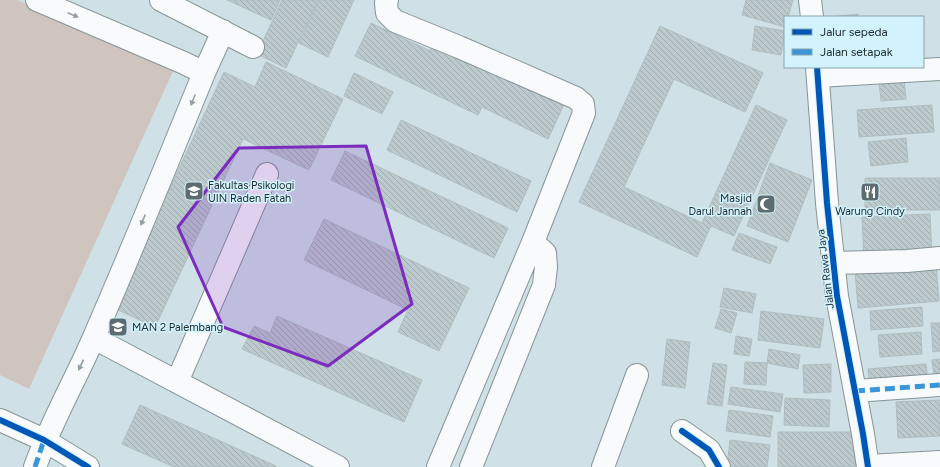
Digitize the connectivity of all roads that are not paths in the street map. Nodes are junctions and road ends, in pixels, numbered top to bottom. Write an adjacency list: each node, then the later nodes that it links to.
1 (37, 0): 10 (street, one-way to 10)
2 (161, 0): 6 (street)
3 (387, 0): 12 (street)
4 (810, 0): 5 (street)
5 (812, 16)
6 (223, 31): 7 (street); 10 (street)
7 (253, 47)
8 (940, 69): 9 (street)
9 (818, 72): 14 (street, Jalan Rawa Jaya)
10 (204, 73): 15 (street, one-way to 15)
11 (267, 174): 17 (street)
12 (533, 242): 28 (street); 29 (street)
13 (940, 258): 14 (street)
14 (834, 263): 19 (street, Jalan Rawa Jaya)
15 (94, 338): 17 (street); 22 (street, one-way to 22)
16 (637, 375): 30 (street)
17 (177, 382): 27 (street)
18 (940, 385): 19 (street)
19 (855, 391): 25 (street, Jalan Rawa Jaya)
20 (0, 420): 22 (street)
21 (682, 431): 31 (street)
22 (44, 440): 24 (street); 26 (street)
23 (940, 462): 25 (street)
24 (84, 466)
25 (868, 466)
26 (35, 467)
27 (338, 467)
28 (438, 467)
29 (470, 467)
30 (603, 467)
31 (719, 467)

